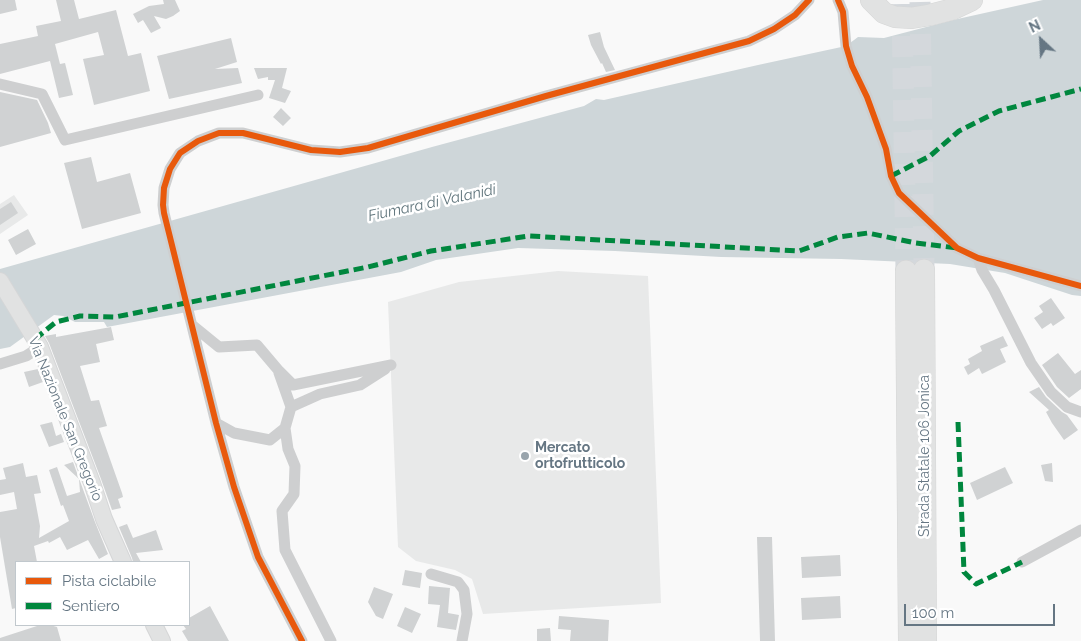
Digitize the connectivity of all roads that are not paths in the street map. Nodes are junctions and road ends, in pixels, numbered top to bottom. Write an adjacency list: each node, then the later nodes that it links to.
1 (809, 0): 10 (street)
2 (838, 0): 7 (street)
3 (972, 0): 4 (highway)
4 (871, 2)
5 (0, 84): 6 (street)
6 (258, 95)
7 (978, 258): 9 (street); 15 (street)
8 (0, 281): 11 (street, Via Nazionale San Gregorio)
9 (1081, 286)
10 (192, 325): 13 (street); 16 (street)
11 (37, 342): 12 (street); 19 (street, Via Nazionale San Gregorio)
12 (0, 364)
13 (279, 371): 14 (street); 14 (street)
14 (291, 407): 17 (street)
15 (1081, 412)
16 (216, 423): 17 (street); 24 (street)
17 (284, 428): 25 (street)
18 (1081, 530): 20 (street)
19 (123, 561)
20 (1022, 562)
21 (431, 574): 26 (street)
22 (154, 626): 23 (street)
23 (162, 641)
24 (302, 641)
25 (331, 641)
26 (462, 641)
27 (909, 641): 28 (highway, Strada Statale 106 Jonica)
28 (926, 641)

